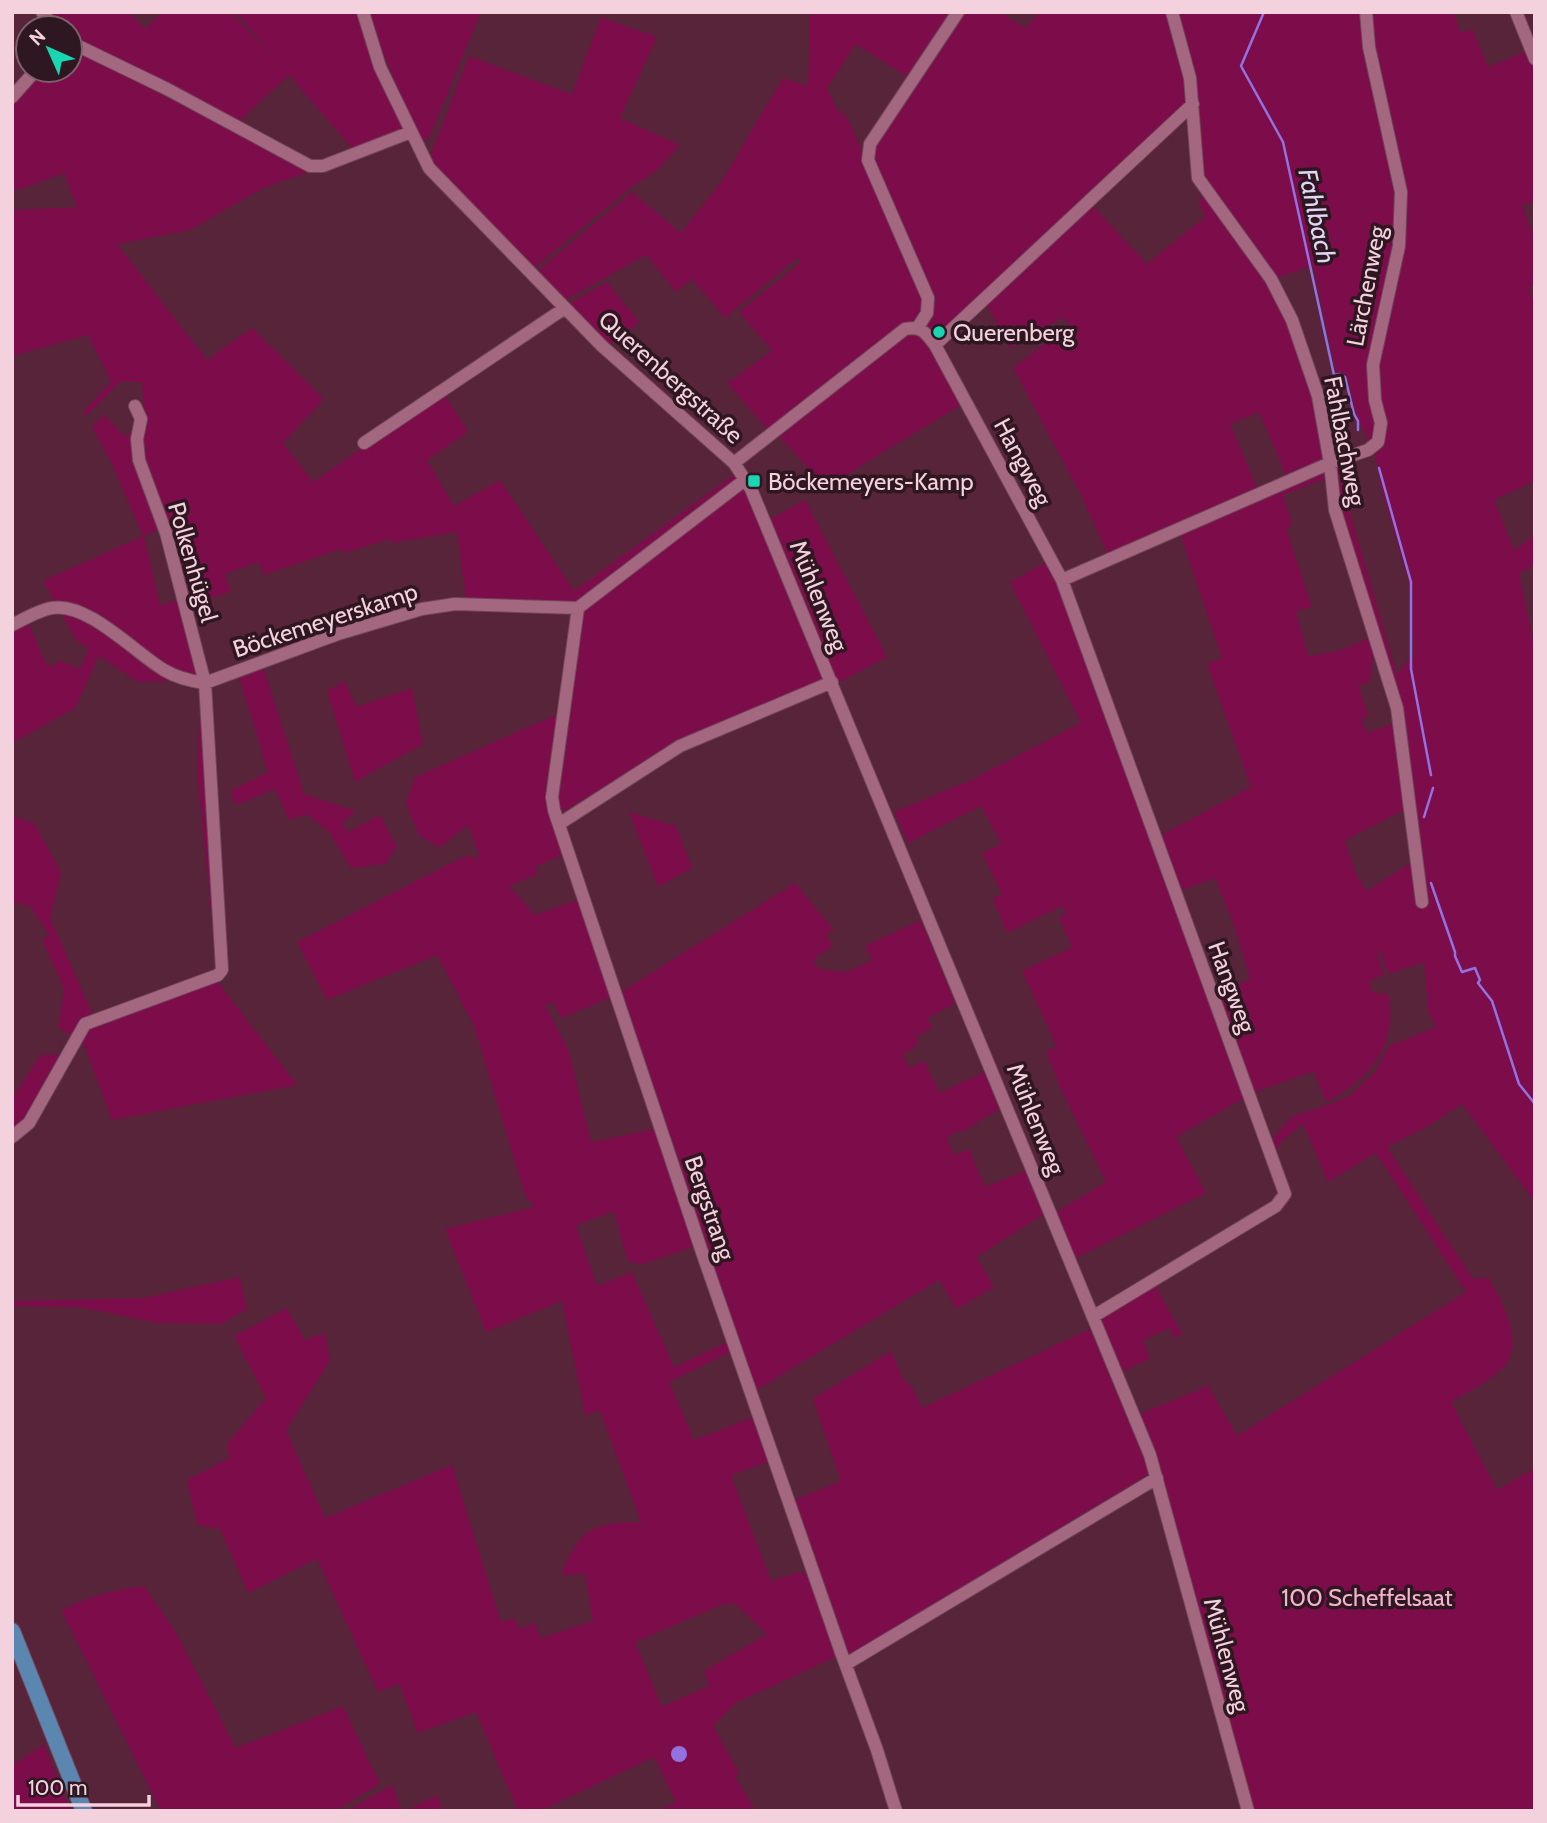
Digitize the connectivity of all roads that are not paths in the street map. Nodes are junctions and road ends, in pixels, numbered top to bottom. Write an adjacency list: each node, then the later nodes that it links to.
1 (363, 12): 9 (street, Querenbergstraße)
2 (958, 12): 11 (street)
3 (1172, 12): 8 (street, Fahlbachweg)
4 (1366, 12): 16 (street, Lärchenweg)
5 (1516, 12): 7 (street)
6 (84, 49): 9 (street)
7 (1535, 58)
8 (1193, 104): 12 (street); 16 (street, Fahlbachweg)
9 (411, 132): 10 (street, Querenbergstraße)
10 (565, 309): 14 (street, Querenbergstraße); 15 (street, Querenbergstraße)
11 (918, 327): 12 (street); 15 (street, Querenbergstraße)
12 (935, 345): 18 (street, Hangweg)
13 (135, 406): 22 (street, Polkenhügel)
14 (363, 443)
15 (734, 463): 17 (street, Mühlenweg)
16 (1330, 463): 18 (street, Lärchenweg); 24 (street, Fahlbachweg)
17 (746, 479): 19 (street); 21 (street, Mühlenweg)
18 (1062, 580): 26 (street, Hangweg)
19 (578, 608): 22 (street, Böckemeyerskamp); 23 (street, Bergstrang)
20 (12, 625): 22 (street)
21 (832, 682): 23 (street); 26 (street, Mühlenweg)
22 (205, 683): 25 (street)
23 (559, 824): 29 (street, Bergstrang)
24 (1422, 902)
25 (12, 1137)
26 (1094, 1316): 27 (street, Mühlenweg)
27 (1157, 1478): 29 (street); 32 (street, Mühlenweg)
28 (12, 1631): 30 (main road)
29 (846, 1664): 31 (street, Bergstrang)
30 (84, 1811)
31 (896, 1811)
32 (1248, 1811)

